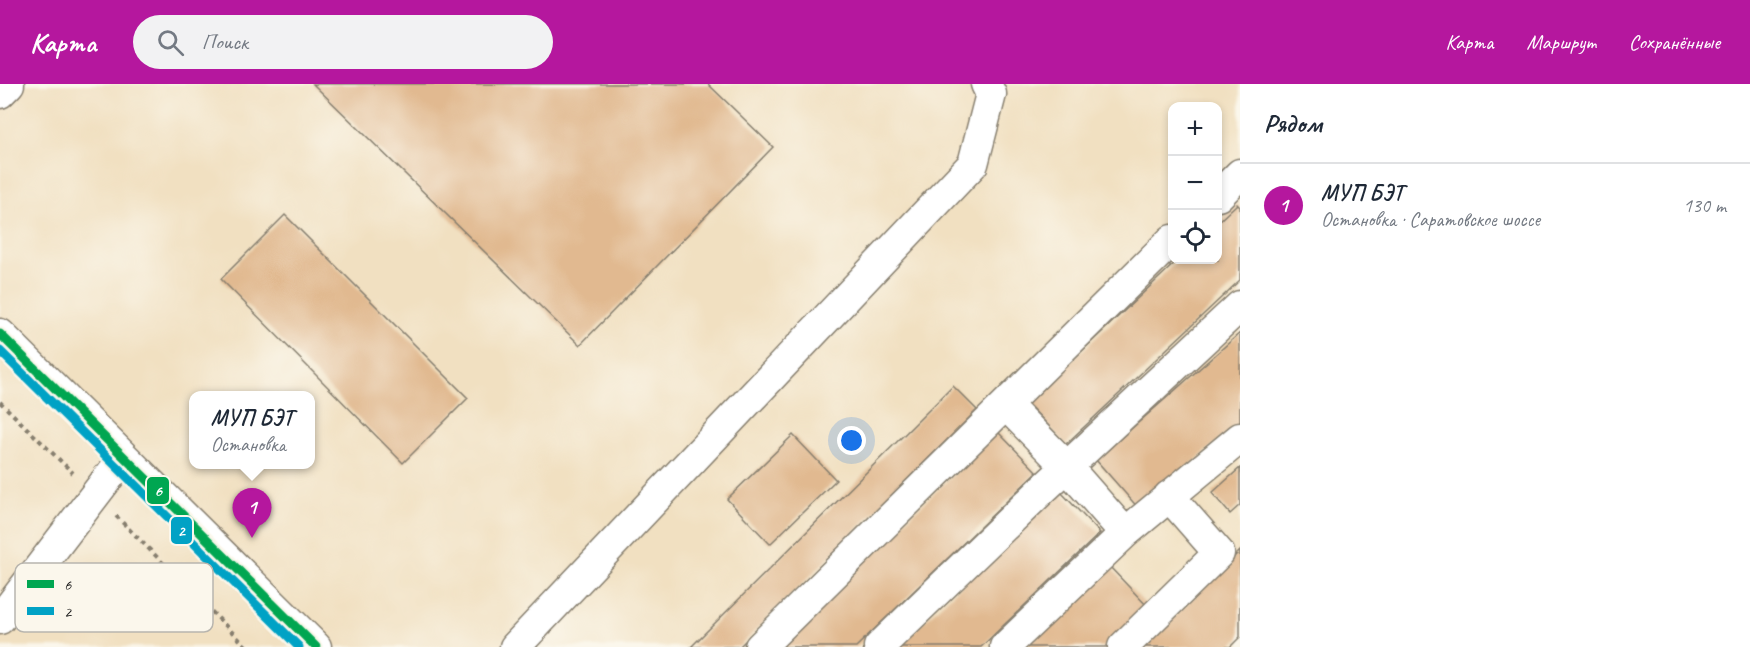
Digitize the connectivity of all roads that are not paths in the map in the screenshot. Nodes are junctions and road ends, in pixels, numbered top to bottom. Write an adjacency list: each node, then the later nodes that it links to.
1 (9, 84): 3 (street)
2 (986, 84): 19 (street)
3 (0, 93)
4 (1240, 174): 5 (street)
5 (1222, 192)
6 (1168, 245): 9 (street)
7 (1240, 306): 12 (street)
8 (0, 334): 11 (street)
9 (1006, 405): 12 (street); 20 (street)
10 (1240, 438): 13 (street)
11 (124, 457): 15 (street); 18 (street)
12 (1067, 467): 14 (street); 21 (street)
13 (1169, 496): 14 (street); 23 (street)
14 (1125, 532): 22 (street)
15 (43, 563)
16 (15, 600): 17 (street)
17 (0, 620)
18 (316, 647)
19 (515, 647)
20 (760, 647)
21 (879, 647)
22 (1005, 647)
23 (1123, 647)

